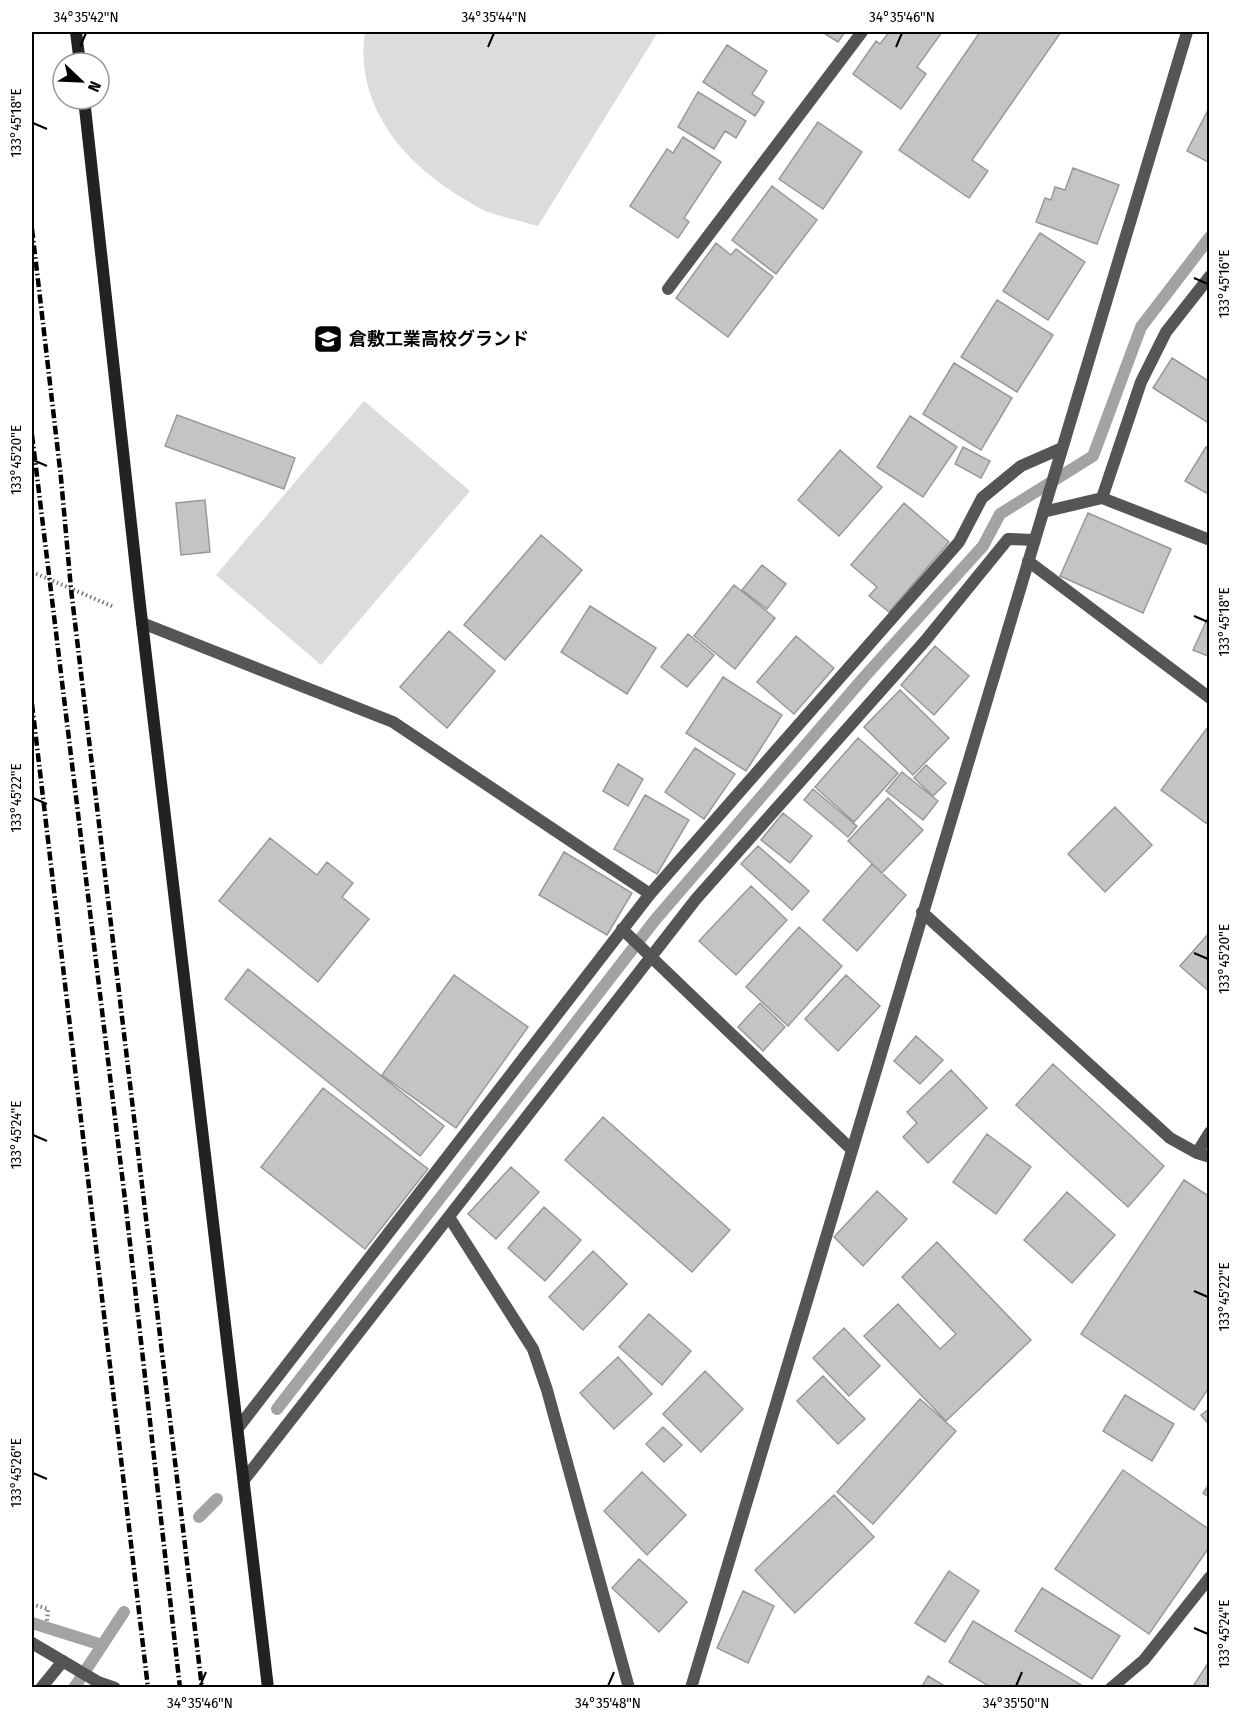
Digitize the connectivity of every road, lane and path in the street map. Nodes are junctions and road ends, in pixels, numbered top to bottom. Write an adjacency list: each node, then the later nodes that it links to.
1 (76, 32): 4 (street)
2 (862, 32): 7 (street)
3 (1187, 32): 8 (street)
4 (78, 51)
5 (85, 111): 16 (street)
6 (1209, 276): 9 (street)
7 (668, 289)
8 (1062, 448): 10 (street); 18 (street)
9 (1102, 498): 10 (street); 12 (street)
10 (1045, 506): 11 (street)
11 (1035, 540): 13 (street); 21 (street)
12 (1209, 540)
13 (1028, 561): 17 (street); 19 (street)
14 (32, 572): 15 (path)
15 (114, 607)
16 (142, 623): 18 (street); 27 (street)
17 (1209, 698)
18 (650, 894): 20 (street)
19 (922, 912): 23 (street); 24 (street)
20 (625, 932): 21 (street); 27 (street)
21 (651, 955): 23 (street); 26 (street)
22 (1209, 1132): 24 (street)
23 (851, 1149): 39 (street)
24 (1197, 1153): 25 (street)
25 (1209, 1157)
26 (449, 1217): 28 (street); 38 (street)
27 (238, 1428): 28 (street)
28 (244, 1480): 37 (street)
29 (1209, 1577): 35 (street)
30 (32, 1604): 31 (path)
31 (49, 1617)
32 (32, 1643): 33 (street)
33 (68, 1664): 34 (street); 36 (street)
34 (113, 1687)
35 (1112, 1687)
36 (41, 1688)
37 (268, 1688)
38 (629, 1688)
39 (691, 1688)

